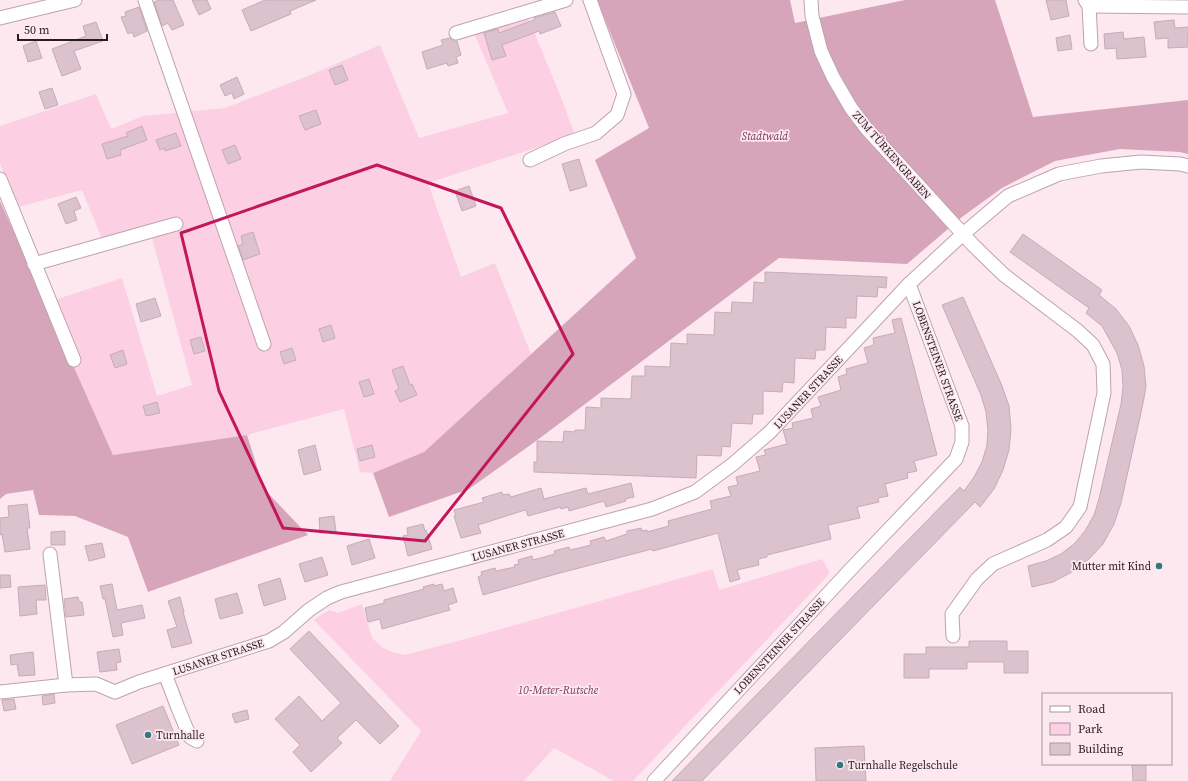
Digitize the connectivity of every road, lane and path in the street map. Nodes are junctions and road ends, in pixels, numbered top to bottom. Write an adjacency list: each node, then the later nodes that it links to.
1 (75, 0): 8 (street)
2 (145, 0): 18 (street)
3 (566, 0): 9 (street)
4 (590, 0): 11 (street)
5 (811, 0): 15 (street, ZUM TÜRKENGRABEN)
6 (1087, 3): 7 (street); 10 (street)
7 (1188, 7)
8 (0, 18)
9 (456, 33)
10 (1091, 44)
11 (530, 160)
12 (1188, 166): 15 (street)
13 (0, 179): 16 (street)
14 (176, 224): 16 (street)
15 (963, 234): 17 (street); 21 (street, ZUM TÜRKENGRABEN)
16 (34, 264): 19 (street)
17 (909, 284): 22 (street, LUSANER STRASSE); 26 (street, LOBENSTEINER STRASSE)
18 (264, 344)
19 (74, 360)
20 (50, 554): 23 (street)
21 (953, 636)
22 (165, 674): 23 (street, LUSANER STRASSE); 25 (street)
23 (66, 685): 24 (street, LUSANER STRASSE)
24 (0, 692)
25 (197, 741)
26 (654, 781)

